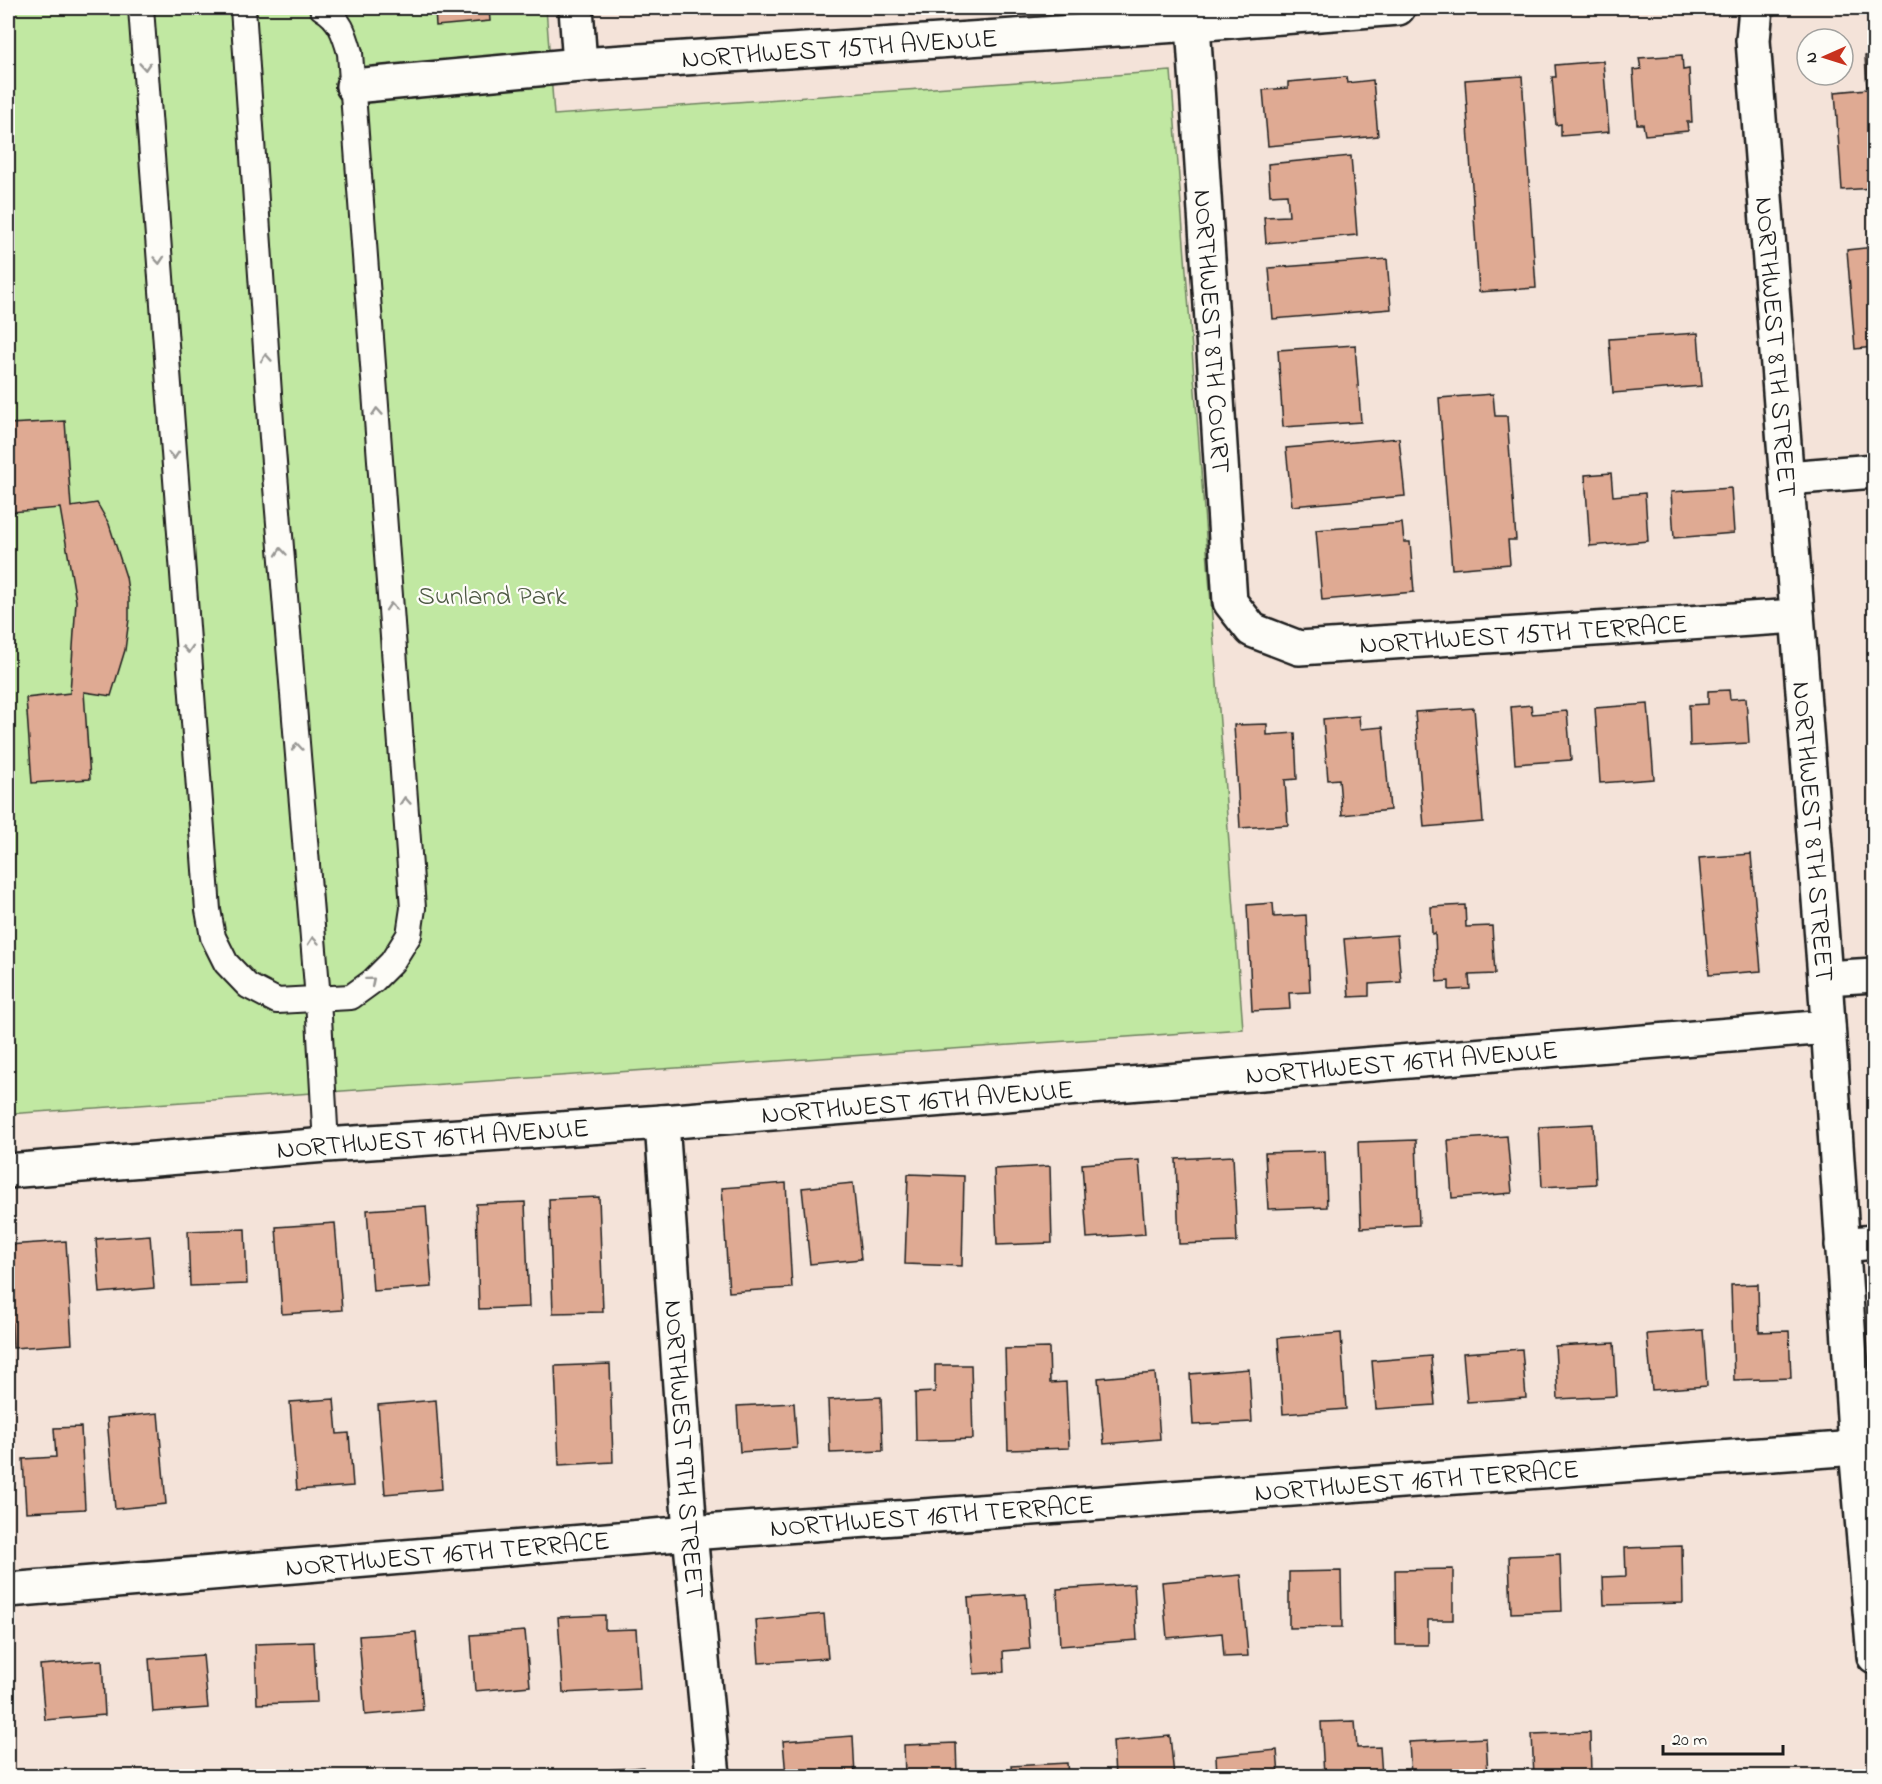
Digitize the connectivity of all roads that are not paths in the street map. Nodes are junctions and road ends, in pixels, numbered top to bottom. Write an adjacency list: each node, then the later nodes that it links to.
1 (141, 8): 16 (lane, one-way to 16)
2 (243, 8): 16 (lane, one-way to 2)
3 (322, 8): 9 (lane)
4 (576, 8): 8 (street)
5 (1398, 8): 7 (street, NORTHWEST 15TH AVENUE)
6 (1756, 8): 11 (street, NORTHWEST 8TH STREET)
7 (1193, 24): 8 (street, NORTHWEST 15TH AVENUE); 13 (street, NORTHWEST 8TH COURT)
8 (580, 65): 9 (street, NORTHWEST 15TH AVENUE)
9 (353, 86): 16 (lane, one-way to 9)
10 (1875, 471): 11 (street)
11 (1787, 478): 12 (street, NORTHWEST 8TH STREET)
12 (1797, 616): 13 (street, NORTHWEST 15TH TERRACE); 15 (street, NORTHWEST 8TH STREET)
13 (1252, 630)
14 (1875, 975): 15 (street)
15 (1825, 978): 17 (street, NORTHWEST 8TH STREET)
16 (318, 999): 19 (lane)
17 (1828, 1027): 18 (street, NORTHWEST 16TH AVENUE); 22 (street, NORTHWEST 8TH STREET)
18 (662, 1122): 19 (street, NORTHWEST 16TH AVENUE); 24 (street, NORTHWEST 9TH STREET)
19 (326, 1145): 20 (street, NORTHWEST 16TH AVENUE)
20 (8, 1171)
21 (1875, 1242): 22 (street)
22 (1842, 1245): 23 (street, NORTHWEST 8TH STREET)
23 (1856, 1448): 24 (street, NORTHWEST 16TH TERRACE); 26 (street, NORTHWEST 8TH STREET)
24 (690, 1533): 25 (street, NORTHWEST 16TH TERRACE); 27 (street, NORTHWEST 9TH STREET)
25 (8, 1590)
26 (1875, 1656)
27 (713, 1776)

